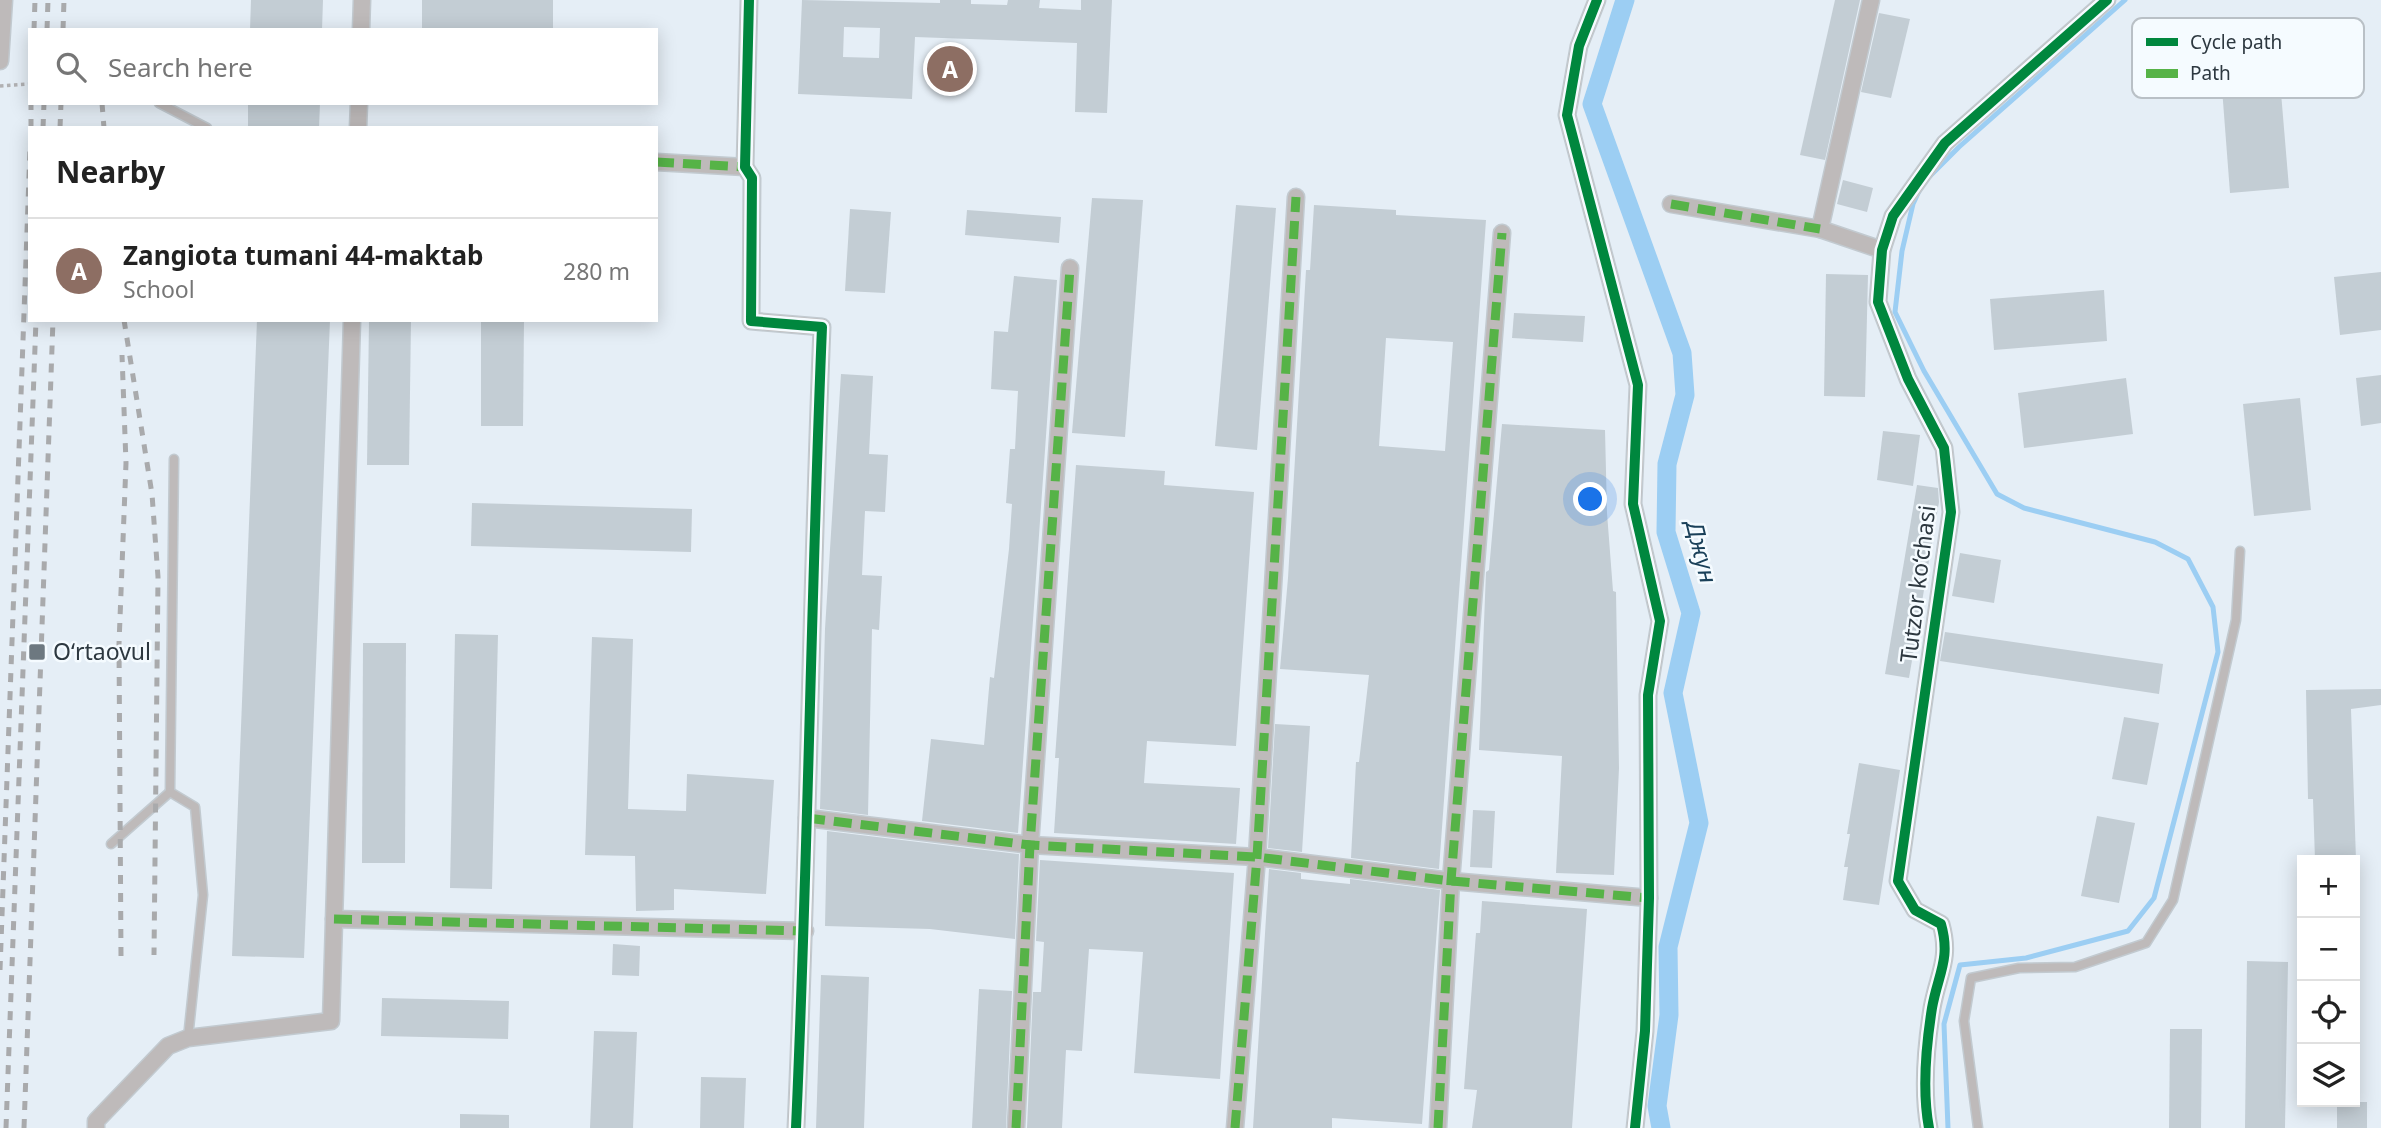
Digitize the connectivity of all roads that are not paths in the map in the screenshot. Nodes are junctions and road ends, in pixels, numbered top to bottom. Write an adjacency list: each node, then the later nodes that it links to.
1 (4, 0): 8 (street)
2 (362, 0): 7 (street)
3 (750, 0): 14 (street)
4 (1597, 0): 30 (street)
5 (1871, 0): 17 (street)
6 (2107, 0): 19 (street, Tutzor ko‘chasi)
7 (361, 28)
8 (0, 61)
9 (163, 105): 11 (lane)
10 (359, 105): 12 (street)
11 (203, 126)
12 (358, 126)
13 (658, 162): 14 (street)
14 (745, 167): 25 (street)
15 (1296, 197): 28 (street)
16 (1671, 204): 17 (street)
17 (1820, 229): 19 (street)
18 (1502, 233): 29 (street)
19 (1882, 250): 40 (street, Tutzor ko‘chasi)
20 (1070, 268): 27 (street)
21 (352, 322): 31 (street)
22 (174, 459): 24 (lane)
23 (2240, 551): 41 (lane)
24 (170, 792): 26 (lane); 33 (lane)
25 (807, 818): 27 (street); 32 (street)
26 (111, 844)
27 (1030, 845): 28 (street); 36 (street)
28 (1257, 858): 29 (street); 37 (street)
29 (1451, 881): 30 (street); 38 (street)
30 (1649, 898): 39 (street)
31 (334, 919): 32 (street); 33 (street)
32 (805, 931): 35 (street)
33 (188, 1038): 34 (street)
34 (96, 1128)
35 (796, 1128)
36 (1016, 1128)
37 (1235, 1128)
38 (1438, 1128)
39 (1635, 1128)
40 (1929, 1128)
41 (1978, 1128)

